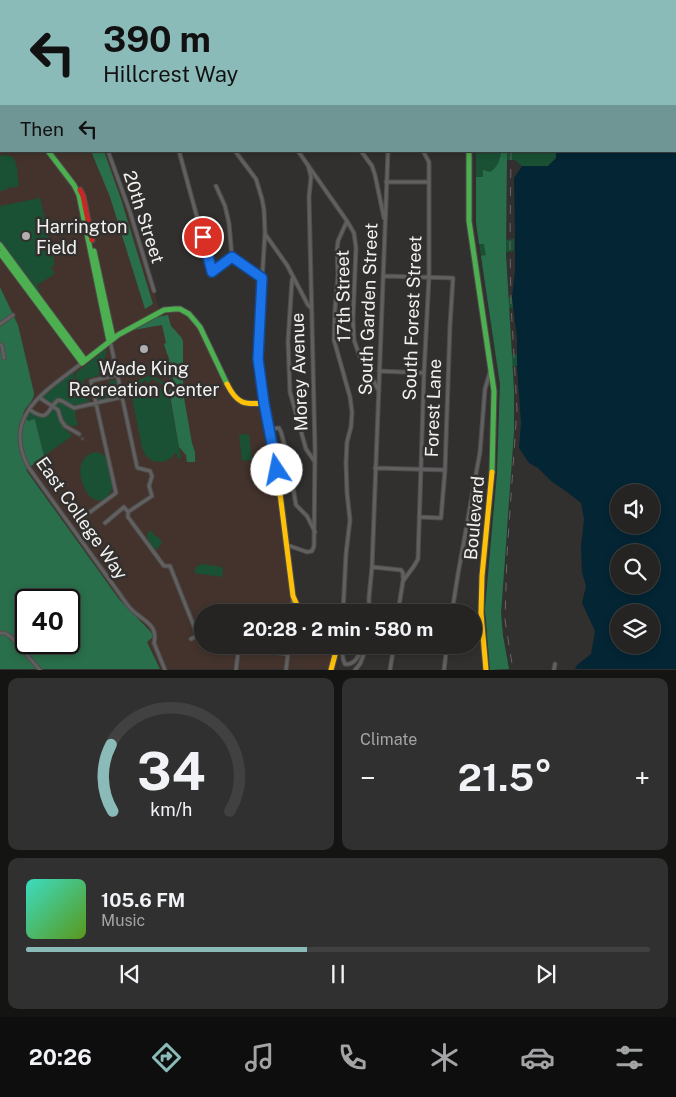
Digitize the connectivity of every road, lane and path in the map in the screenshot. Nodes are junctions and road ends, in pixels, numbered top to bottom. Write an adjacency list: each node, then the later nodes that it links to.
1 (49, 152): 29 (main road)
2 (53, 152): 29 (main road)
3 (108, 152): 25 (street, 20th Street)
4 (179, 152): 20 (street)
5 (236, 152): 17 (street)
6 (299, 152): 11 (street, 17th Street)
7 (362, 152): 16 (street)
8 (388, 152): 12 (street, South Garden Street)
9 (424, 152): 13 (street, South Forest Street)
10 (469, 152): 33 (main road, Boulevard)
11 (308, 166): 15 (street, 17th Street); 26 (street, Morey Avenue)
12 (386, 182): 13 (street); 16 (street, South Garden Street)
13 (429, 182): 22 (street, South Forest Street)
14 (216, 186): 20 (street)
15 (347, 221): 37 (street, 17th Street); 63 (street)
16 (385, 223): 21 (street, South Garden Street)
17 (264, 233): 23 (street); 24 (street)
18 (0, 245): 32 (main road)
19 (0, 253): 32 (main road)
20 (232, 257): 23 (street)
21 (383, 276): 22 (street); 34 (street, South Garden Street)
22 (429, 277): 35 (street, South Forest Street); 49 (street, Forest Lane)
23 (262, 278): 41 (street)
24 (293, 278): 26 (street); 46 (street)
25 (154, 291)
26 (311, 307): 46 (street, Morey Avenue)
27 (13, 315): 28 (street)
28 (0, 324)
29 (111, 341): 32 (main road); 36 (street); 41 (main road)
30 (0, 344): 31 (street)
31 (4, 358)
32 (83, 361): 38 (street, East College Way)
33 (490, 369): 66 (street); 88 (main road, Boulevard)
34 (379, 371): 35 (street); 37 (street, South Garden Street)
35 (424, 373): 48 (street, South Forest Street)
36 (117, 375): 39 (street); 40 (street)
37 (379, 392): 47 (street, South Garden Street)
38 (40, 396): 42 (street); 81 (street, East College Way)
39 (122, 397): 40 (street); 50 (street)
40 (96, 403): 42 (street); 52 (street)
41 (264, 403): 44 (main road)
42 (53, 406): 43 (street); 45 (street)
43 (30, 410)
44 (270, 429): 54 (street); 55 (main road)
45 (80, 434)
46 (315, 463): 54 (street, Morey Avenue)
47 (375, 468): 48 (street); 56 (street, South Garden Street)
48 (421, 470): 49 (street); 51 (street, South Forest Street)
49 (445, 470): 51 (street, Forest Lane)
50 (128, 512): 53 (street); 67 (street)
51 (419, 517): 57 (street, South Forest Street)
52 (78, 522)
53 (105, 522)
54 (315, 532): 55 (street, Morey Avenue)
55 (286, 544): 60 (main road)
56 (372, 567): 58 (street); 64 (street, South Garden Street)
57 (413, 568): 58 (street); 59 (street)
58 (400, 570): 59 (street)
59 (403, 581): 65 (street)
60 (293, 596): 61 (street); 62 (main road)
61 (293, 604)
62 (297, 604)
63 (343, 604)
64 (369, 604)
65 (399, 604)
66 (453, 604)
67 (194, 626)
68 (0, 632): 80 (street)
69 (194, 637): 70 (street)
70 (191, 639)
71 (238, 654): 82 (street)
72 (288, 654): 83 (street)
73 (335, 654): 84 (main road)
74 (343, 654): 75 (street)
75 (360, 654)
76 (365, 654): 85 (street)
77 (392, 654): 86 (street)
78 (446, 654): 87 (street)
79 (555, 664): 89 (street)
80 (40, 670)
81 (165, 670)
82 (236, 670)
83 (286, 670)
84 (331, 670)
85 (355, 670)
86 (390, 670)
87 (444, 670)
88 (486, 670)
89 (554, 670)

